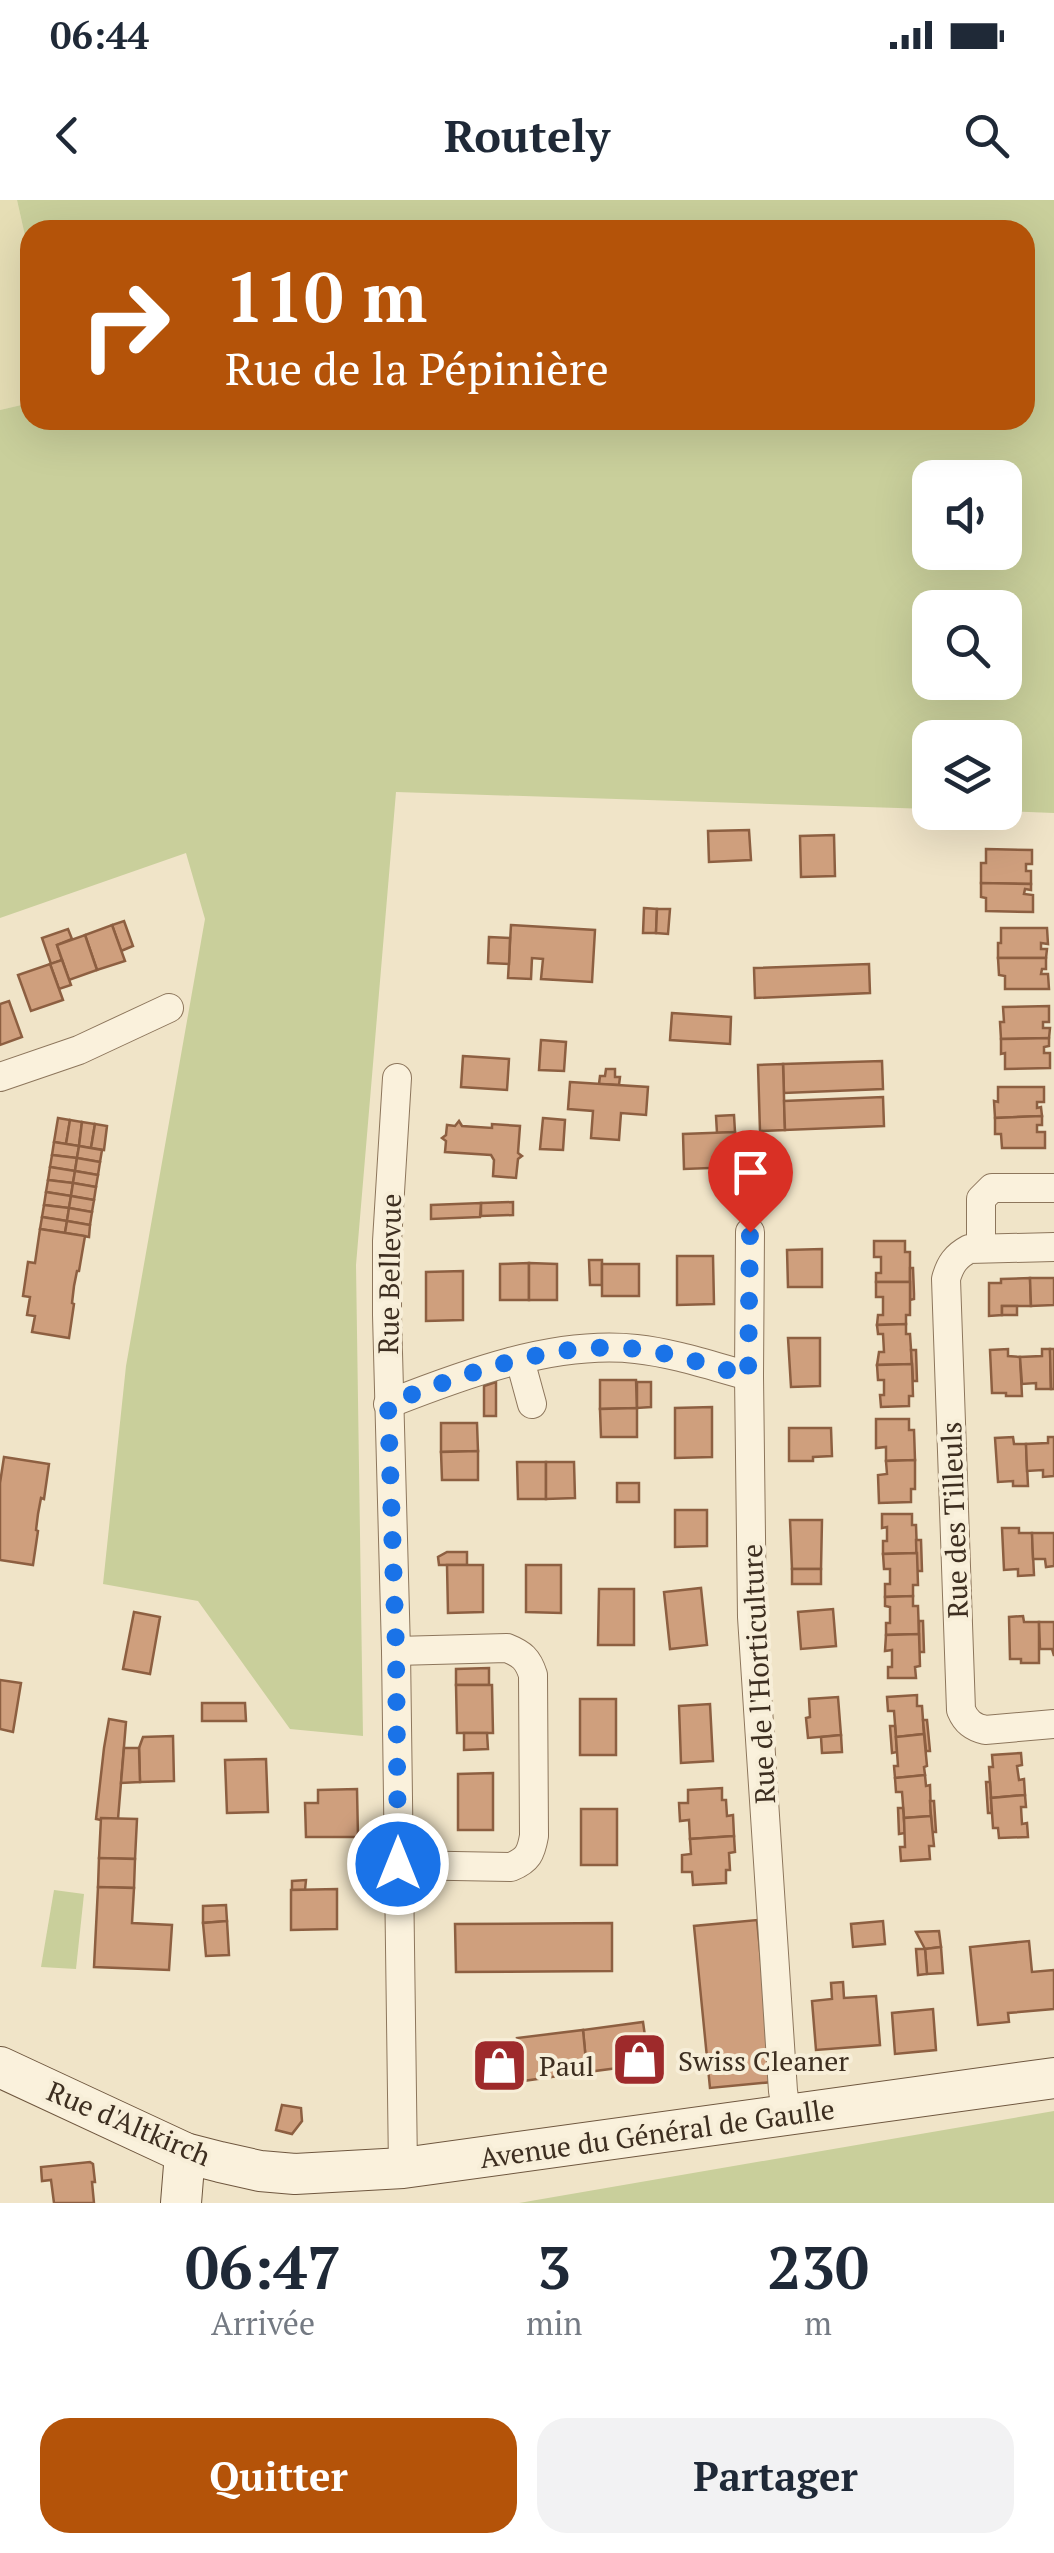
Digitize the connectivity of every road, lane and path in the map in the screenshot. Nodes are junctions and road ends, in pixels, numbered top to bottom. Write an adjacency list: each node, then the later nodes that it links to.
1 (169, 1008): 2 (street)
2 (0, 1077)
3 (397, 1078): 10 (street, Rue Bellevue)
4 (1054, 1188): 7 (street)
5 (750, 1232): 9 (street, Rue de l'Horticulture)
6 (1054, 1246): 7 (street)
7 (981, 1248): 13 (street, Rue des Tilleuls)
8 (520, 1360): 9 (street); 10 (street); 11 (street)
9 (748, 1376): 17 (street, Rue de l'Horticulture)
10 (388, 1404): 12 (street, Rue Bellevue)
11 (532, 1404)
12 (396, 1650): 14 (street, Rue Bellevue); 14 (street)
13 (1054, 1724)
14 (398, 1864): 19 (street, Rue Bellevue)
15 (0, 2067): 18 (main road, Rue d'Altkirch)
16 (1054, 2078): 17 (main road, Avenue du Général de Gaulle)
17 (787, 2115): 19 (main road, Avenue du Général de Gaulle)
18 (186, 2153): 20 (main road, Rue d'Altkirch); 21 (main road)
19 (403, 2168): 20 (main road, Avenue du Général de Gaulle)
20 (255, 2187)
21 (181, 2203)

